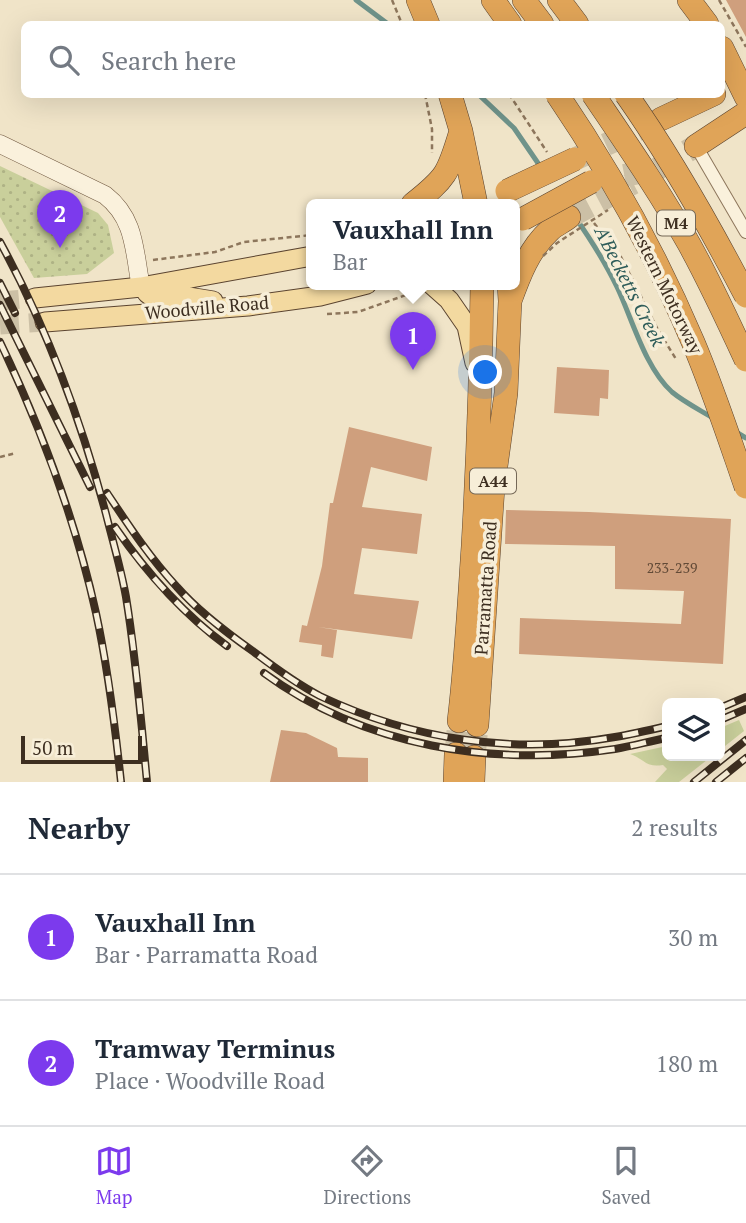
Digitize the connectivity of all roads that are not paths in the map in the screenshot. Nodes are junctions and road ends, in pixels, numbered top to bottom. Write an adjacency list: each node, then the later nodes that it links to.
1 (418, 0): 6 (highway)
2 (493, 0): 7 (highway)
3 (524, 0): 8 (highway)
4 (559, 0): 9 (highway)
5 (689, 0): 10 (highway)
6 (427, 21)
7 (508, 21)
8 (540, 21)
9 (574, 21)
10 (705, 21)
11 (725, 55): 12 (highway)
12 (738, 87)
13 (451, 98): 20 (highway)
14 (560, 98): 44 (highway, Western Motorway / M4, bridge)
15 (596, 98): 42 (highway, Western Motorway / M4, bridge)
16 (629, 98): 38 (highway, M4, bridge)
17 (706, 98): 19 (highway)
18 (746, 113): 22 (highway)
19 (661, 119)
20 (461, 131): 25 (highway); 26 (highway)
21 (0, 145): 33 (street)
22 (696, 146): 30 (street)
23 (575, 159): 27 (highway, bridge)
24 (591, 182): 29 (highway, bridge)
25 (418, 199)
26 (486, 199)
27 (491, 199)
28 (569, 217): 32 (highway, A44)
29 (520, 220)
30 (746, 232)
31 (306, 257): 33 (main road, Woodville Road)
32 (520, 272)
33 (141, 287): 39 (main road, Woodville Road); 40 (main road)
34 (343, 290): 40 (main road, Woodville Road)
35 (438, 290): 43 (main road)
36 (482, 290): 43 (highway, Parramatta Road / A44)
37 (510, 293): 43 (highway, Parramatta Road / A44)
38 (746, 296)
39 (35, 298)
40 (247, 306): 41 (main road, Woodville Road)
41 (45, 322)
42 (746, 360)
43 (481, 388)
44 (746, 487)
45 (455, 782): 46 (highway)
46 (473, 782)

